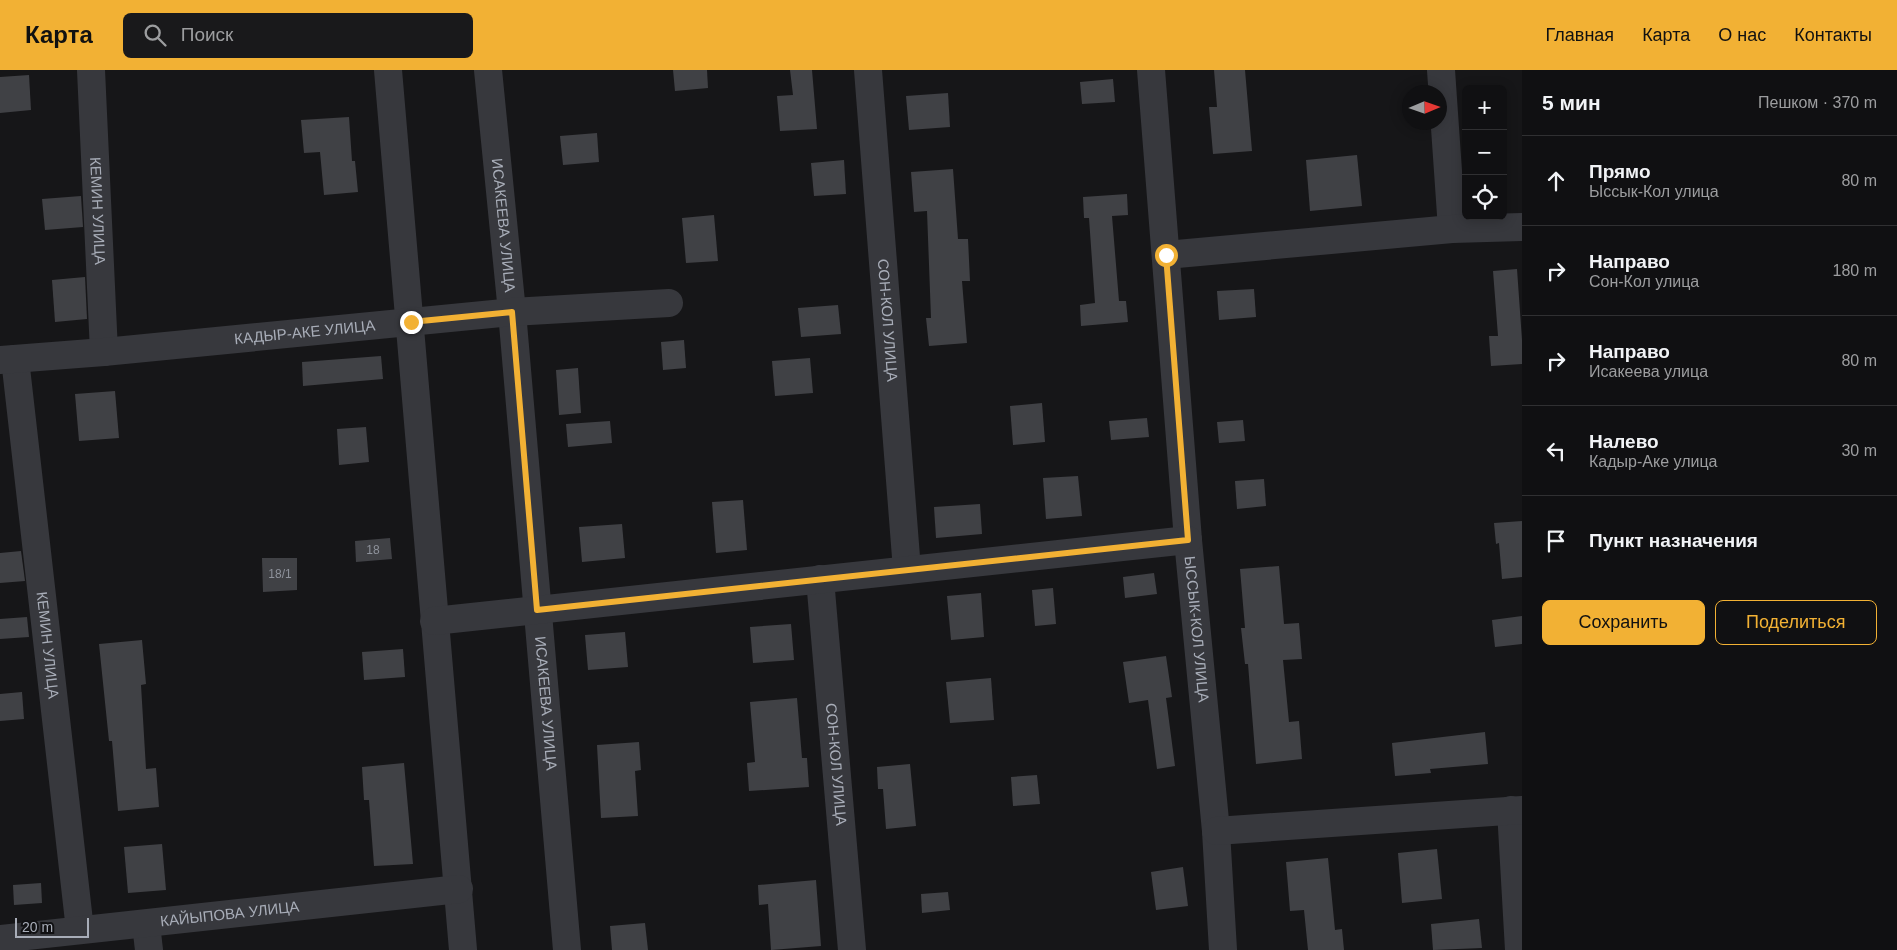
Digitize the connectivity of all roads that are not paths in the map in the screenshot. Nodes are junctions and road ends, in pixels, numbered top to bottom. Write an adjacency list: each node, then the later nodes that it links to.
1 (91, 70): 13 (street, КЕМИН УЛИЦА)
2 (388, 70): 12 (street)
3 (488, 70): 11 (street, ИСАКЕЕВА УЛИЦА)
4 (868, 70): 16 (street, СОН-КОЛ УЛИЦА)
5 (1151, 70): 9 (street, ЫССЫК-КОЛ УЛИЦА)
6 (1441, 70): 8 (street)
7 (1522, 227): 8 (street)
8 (1452, 229): 9 (street)
9 (1166, 255): 15 (street, ЫССЫК-КОЛ УЛИЦА)
10 (669, 303): 11 (street, КАДЫР-АКЕ УЛИЦА)
11 (512, 312): 12 (street, КАДЫР-АКЕ УЛИЦА); 18 (street, ИСАКЕЕВА УЛИЦА)
12 (411, 322): 13 (street, КАДЫР-АКЕ УЛИЦА); 19 (street)
13 (104, 352): 14 (street, КАДЫР-АКЕ УЛИЦА)
14 (8, 360): 23 (street, КЕМИН УЛИЦА)
15 (1188, 540): 16 (street); 21 (street, ЫССЫК-КОЛ УЛИЦА)
16 (907, 570): 17 (street)
17 (820, 579): 18 (street); 28 (street, СОН-КОЛ УЛИЦА)
18 (537, 610): 19 (street); 27 (street, ИСАКЕЕВА УЛИЦА)
19 (434, 621): 22 (street)
20 (1516, 810): 21 (street); 30 (street)
21 (1216, 831): 29 (street, ЫССЫК-КОЛ УЛИЦА)
22 (459, 889): 24 (street, КАЙЫПОВА УЛИЦА); 26 (street)
23 (80, 930): 24 (street, КАЙЫПОВА УЛИЦА); 25 (street, КАЙЫПОВА УЛИЦА)
24 (148, 937)
25 (0, 939)
26 (463, 950)
27 (567, 950)
28 (852, 950)
29 (1222, 950)
30 (1519, 950)

